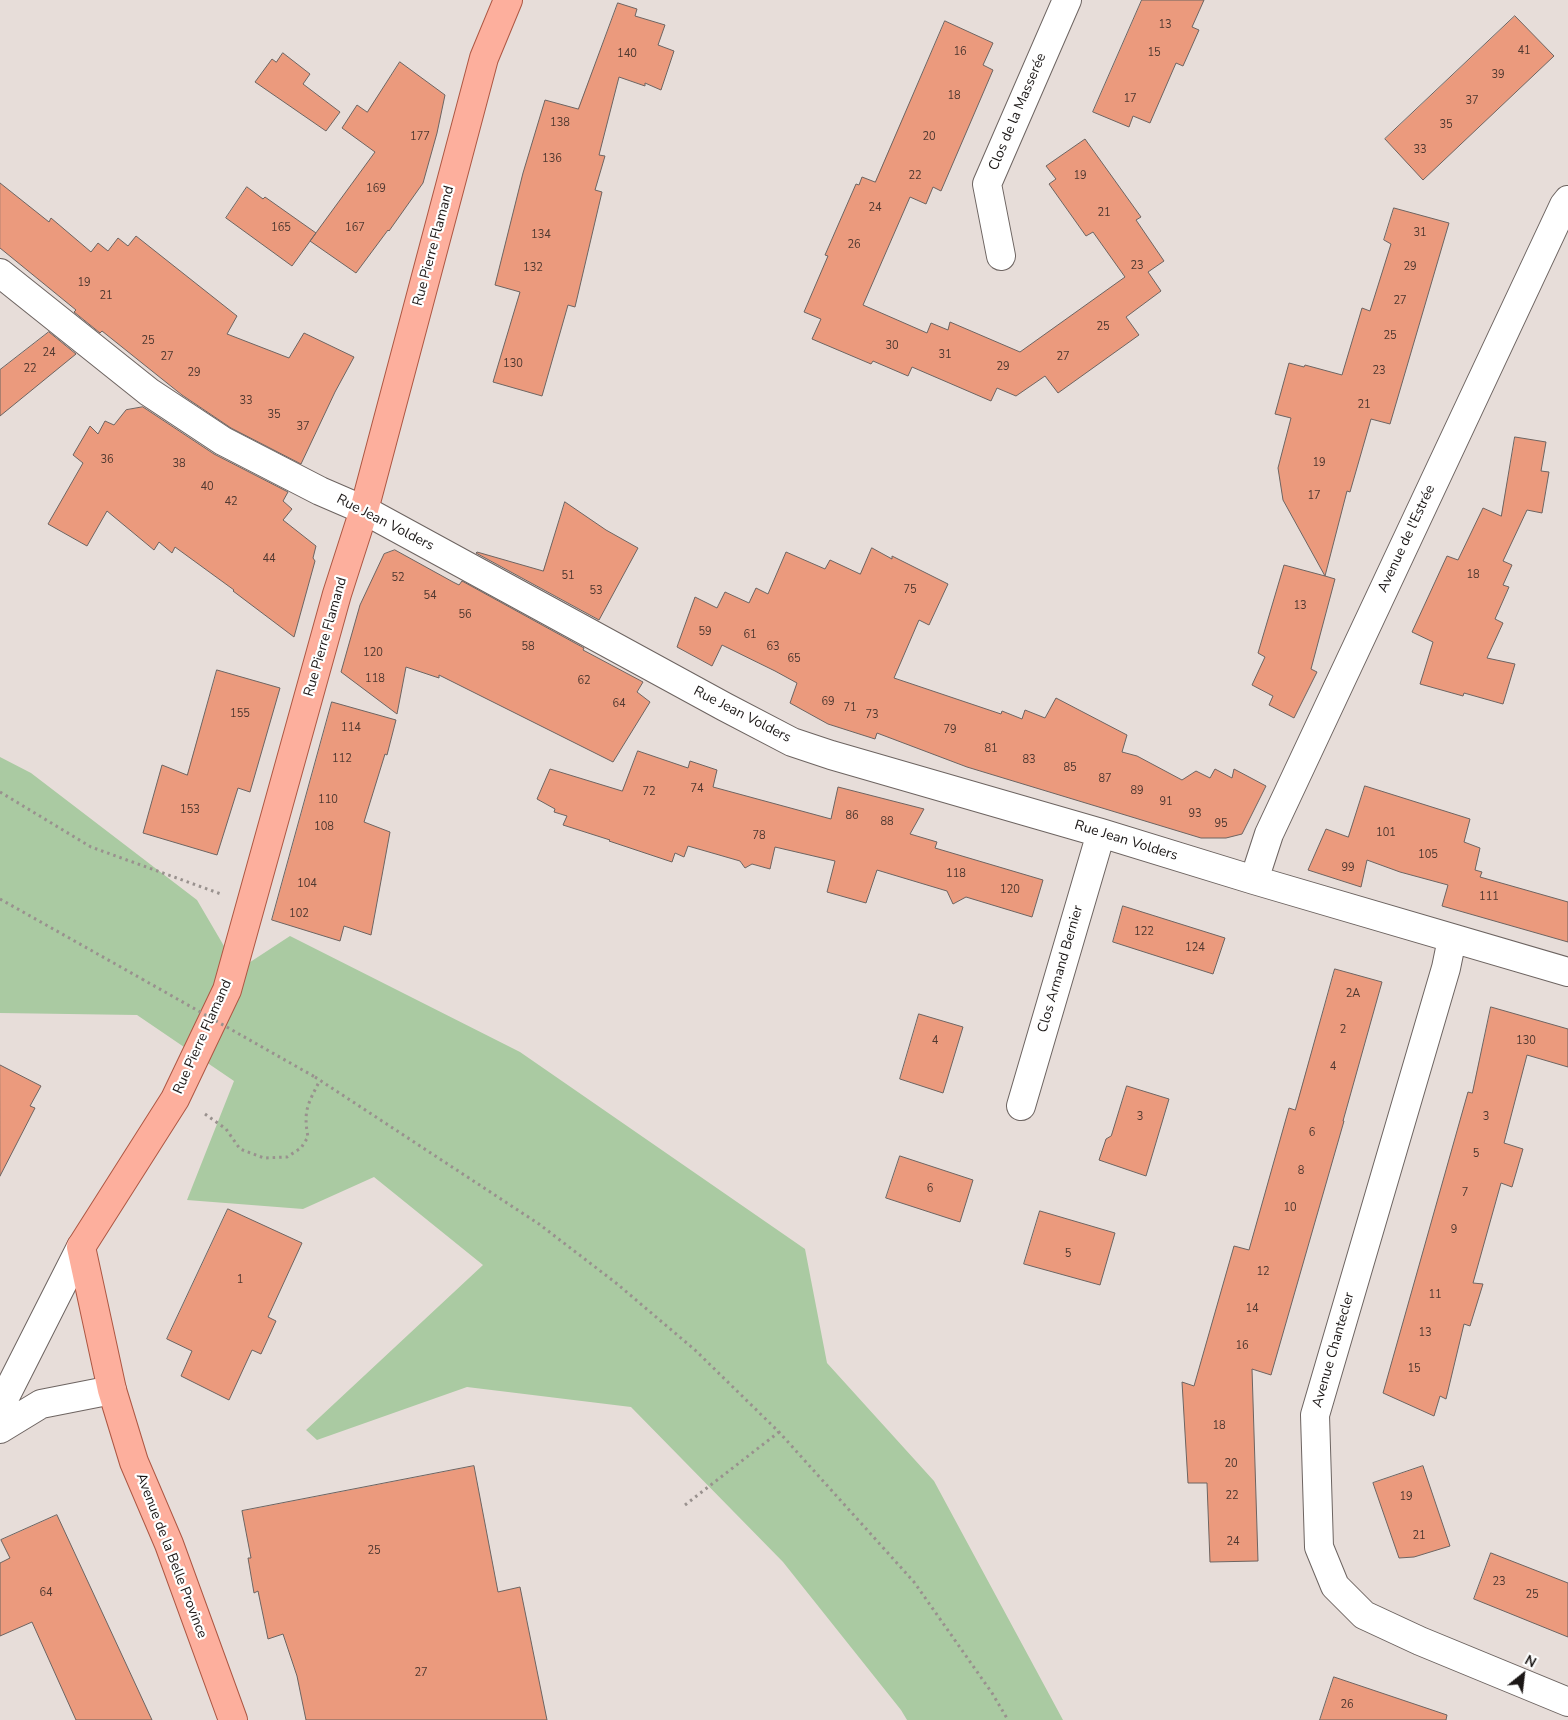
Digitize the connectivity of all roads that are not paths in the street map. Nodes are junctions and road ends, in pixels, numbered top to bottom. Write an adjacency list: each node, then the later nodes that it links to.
1 (508, 0): 6 (main road, Rue Pierre Flamand)
2 (1067, 0): 4 (street, Clos de la Masserée)
3 (1568, 200): 8 (street, Avenue de l'Estrée)
4 (1001, 256)
5 (0, 273): 6 (street, Rue Jean Volders)
6 (364, 510): 7 (street, Rue Jean Volders); 12 (main road, Rue Pierre Flamand)
7 (1101, 833): 8 (street, Rue Jean Volders); 11 (street, Clos Armand Bernier)
8 (1254, 880): 9 (street, Rue Jean Volders)
9 (1452, 939): 10 (street, Rue Jean Volders); 16 (street, Avenue Chantecler)
10 (1568, 972)
11 (1021, 1106)
12 (81, 1246): 13 (main road); 14 (street, Rue Pierre Flamand)
13 (112, 1390): 15 (street); 17 (main road, Avenue de la Belle Province)
14 (0, 1407)
15 (0, 1429)
16 (1560, 1706)
17 (233, 1720)

